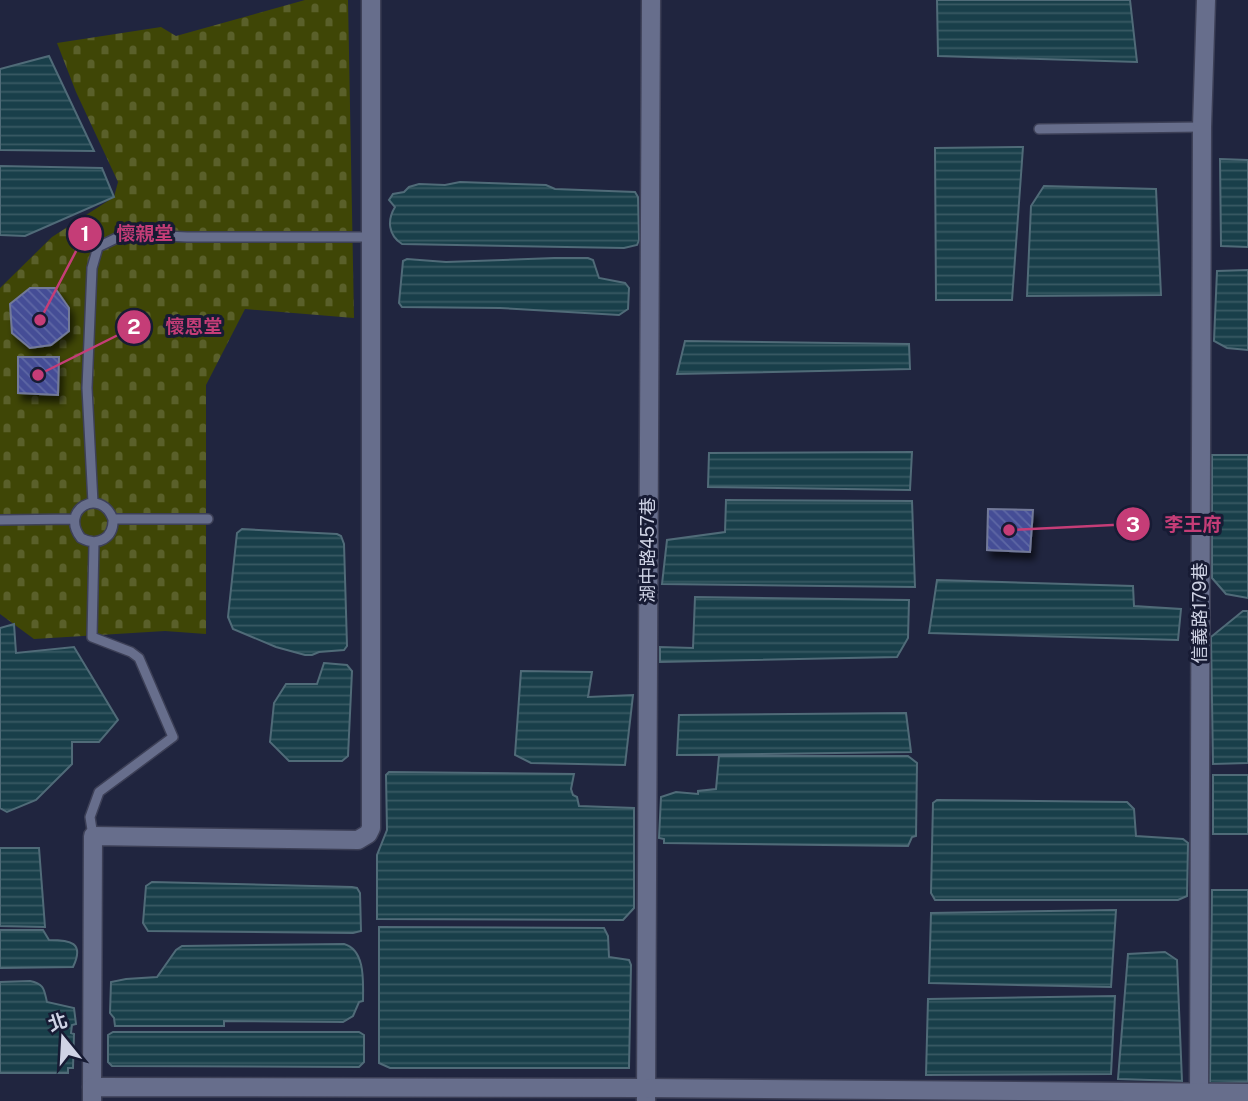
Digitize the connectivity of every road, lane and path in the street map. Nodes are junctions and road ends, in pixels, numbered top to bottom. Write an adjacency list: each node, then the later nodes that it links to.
1 (371, 0): 6 (street)
2 (651, 0): 16 (street, 湖中路457巷)
3 (1206, 0): 4 (street, 信義路179巷)
4 (1202, 127): 5 (lane); 17 (street, 信義路179巷)
5 (1039, 129)
6 (371, 237): 7 (lane); 13 (street)
7 (93, 503): 8 (lane); 11 (lane)
8 (113, 519): 9 (lane); 12 (lane)
9 (208, 519)
10 (0, 520): 11 (lane)
11 (74, 520): 12 (lane)
12 (94, 542): 13 (lane)
13 (93, 836): 15 (street)
14 (1248, 1093): 17 (street)
15 (92, 1094): 16 (street)
16 (646, 1094): 17 (street)
17 (1199, 1097)

